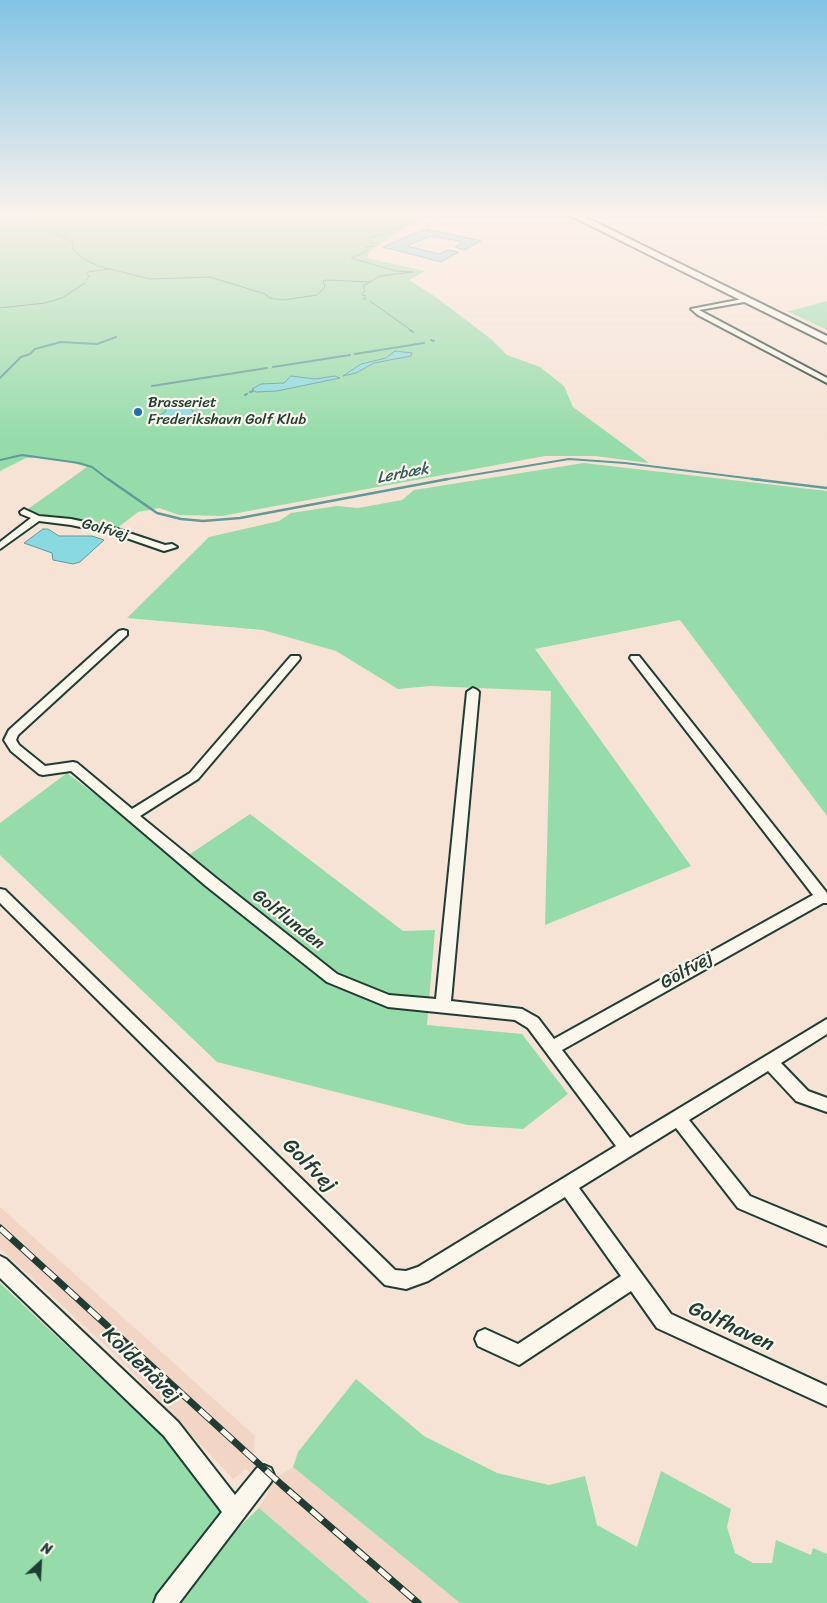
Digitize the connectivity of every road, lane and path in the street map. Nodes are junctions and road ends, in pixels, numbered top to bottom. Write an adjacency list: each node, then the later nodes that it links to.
1 (723, 288): 2 (main road)
2 (748, 300): 3 (main road); 4 (street)
3 (827, 340)
4 (827, 381)
5 (24, 512): 6 (street, Golfvej)
6 (37, 518): 7 (street); 8 (street, Golfvej)
7 (2, 542)
8 (172, 547)
9 (122, 633): 13 (street, Golflunden)
10 (295, 658): 13 (street)
11 (635, 658): 15 (street, Golfvej)
12 (473, 692): 16 (street)
13 (132, 815): 16 (street, Golflunden)
14 (0, 894): 23 (street, Golfvej)
15 (825, 897): 18 (street, Golfvej)
16 (443, 1006): 18 (street, Golflunden)
17 (827, 1026): 19 (street, Golfvej)
18 (553, 1047): 22 (street)
19 (770, 1062): 20 (street); 21 (street, Golfvej)
20 (827, 1105)
21 (677, 1117): 22 (street, Golfvej); 24 (street)
22 (628, 1149): 23 (street, Golfvej)
23 (567, 1186): 26 (street, Golfhaven)
24 (827, 1237)
25 (0, 1265): 30 (street, Koldenåvej)
26 (632, 1279): 27 (street); 28 (street, Golfhaven)
27 (485, 1339)
28 (827, 1396)
29 (264, 1475): 30 (street)
30 (235, 1512): 31 (street)
31 (165, 1603)

